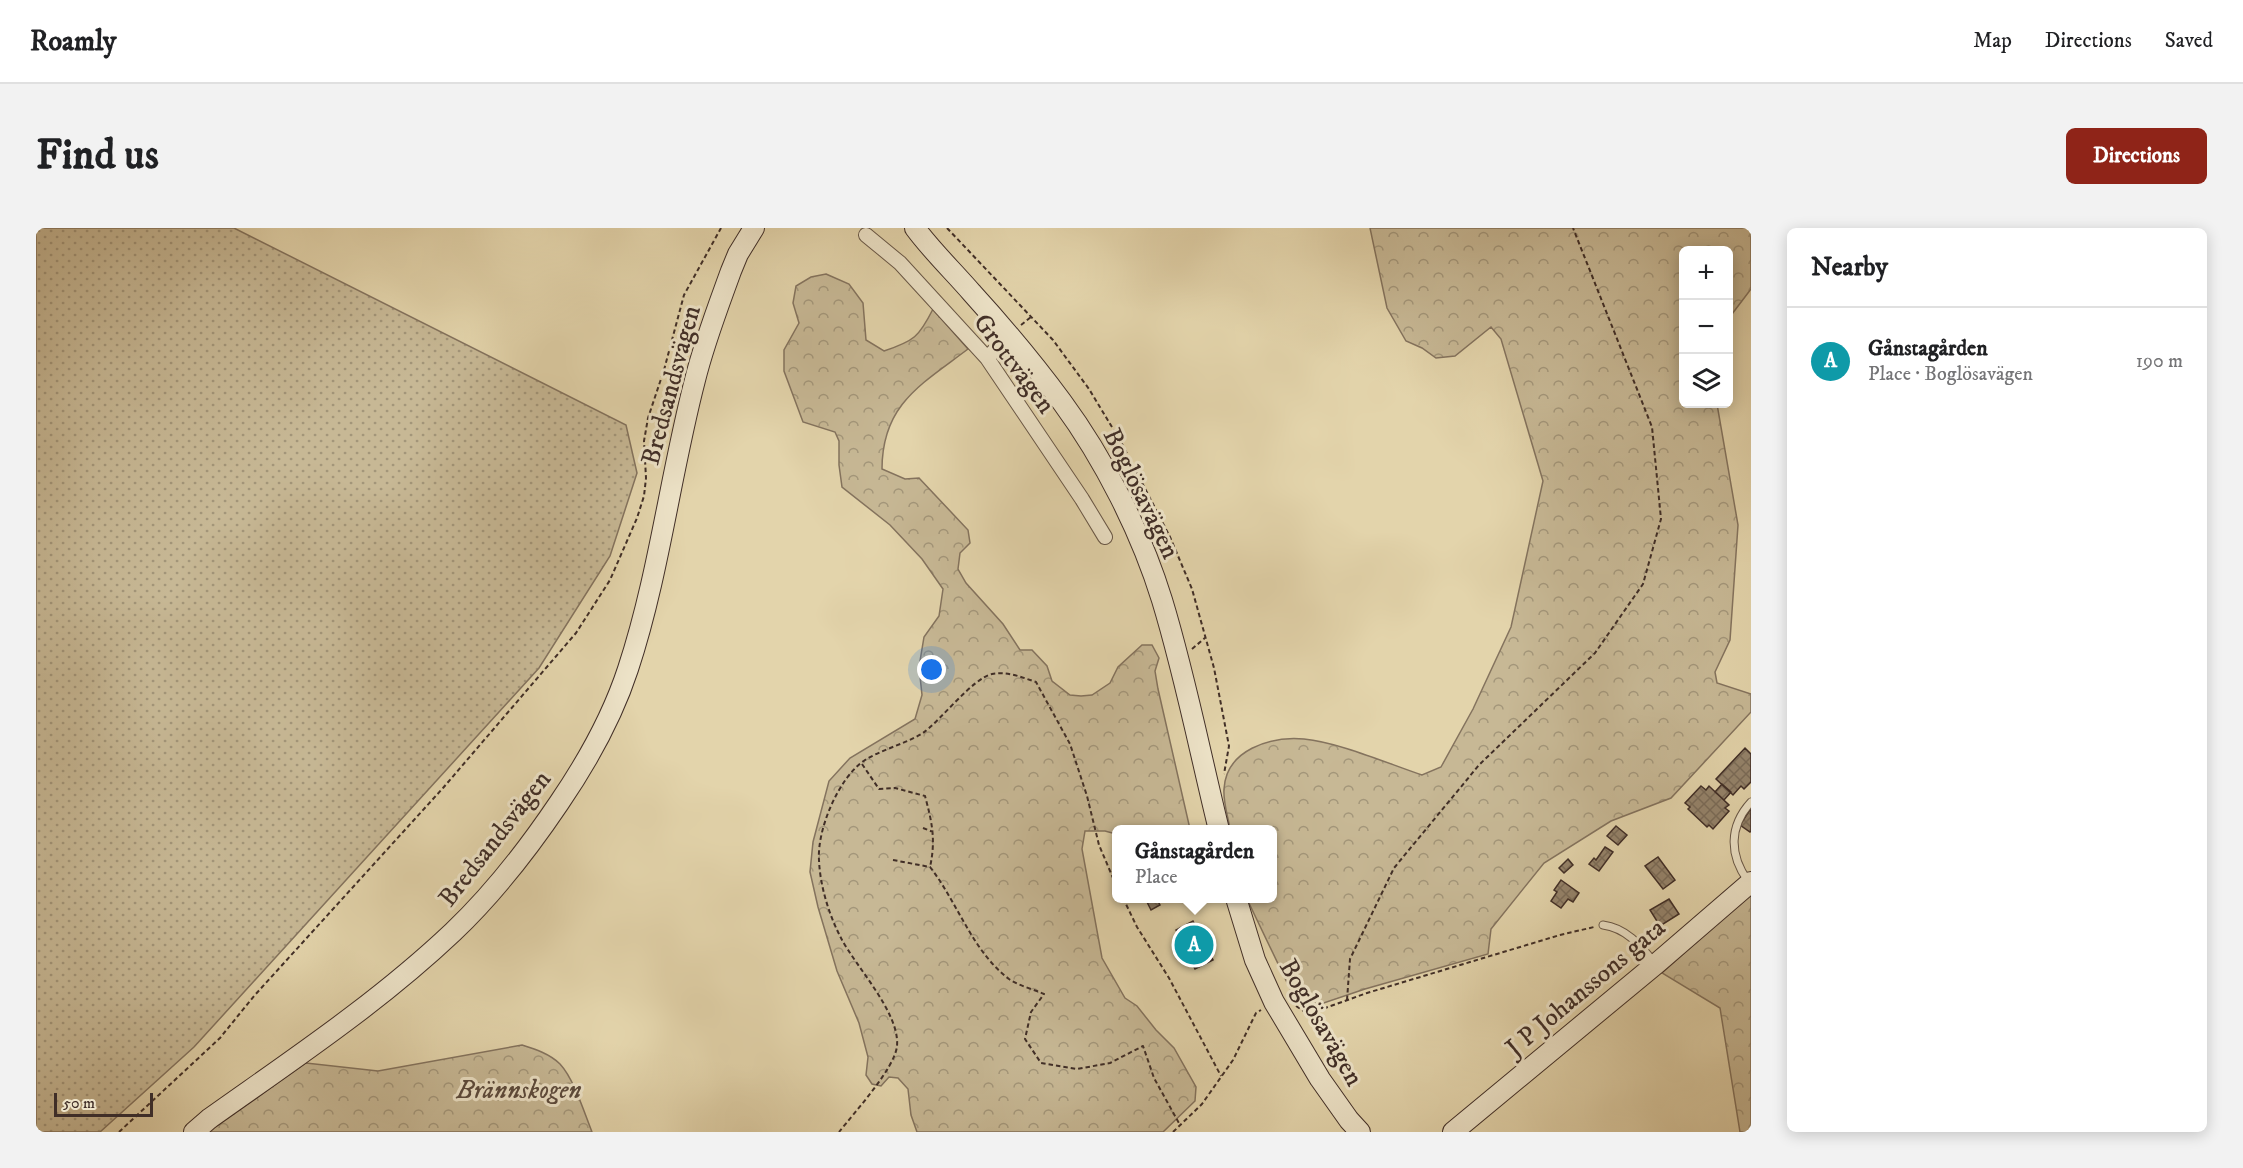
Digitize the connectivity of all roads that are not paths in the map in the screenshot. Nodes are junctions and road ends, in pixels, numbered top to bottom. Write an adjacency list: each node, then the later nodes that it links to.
1 (754, 228): 13 (street, Bredsandsvägen)
2 (915, 229): 4 (street, Boglösavägen)
3 (867, 235): 5 (street, Grottvägen)
4 (1010, 335): 5 (street); 8 (street, Boglösavägen)
5 (987, 358): 6 (street, Grottvägen)
6 (1105, 537)
7 (1751, 802): 9 (lane)
8 (1218, 825)
9 (1750, 883): 12 (street, J P Johanssons gata)
10 (1238, 903): 14 (street, Boglösavägen)
11 (1603, 925): 12 (lane)
12 (1656, 964): 15 (street, J P Johanssons gata)
13 (194, 1132)
14 (1360, 1132)
15 (1454, 1132)

